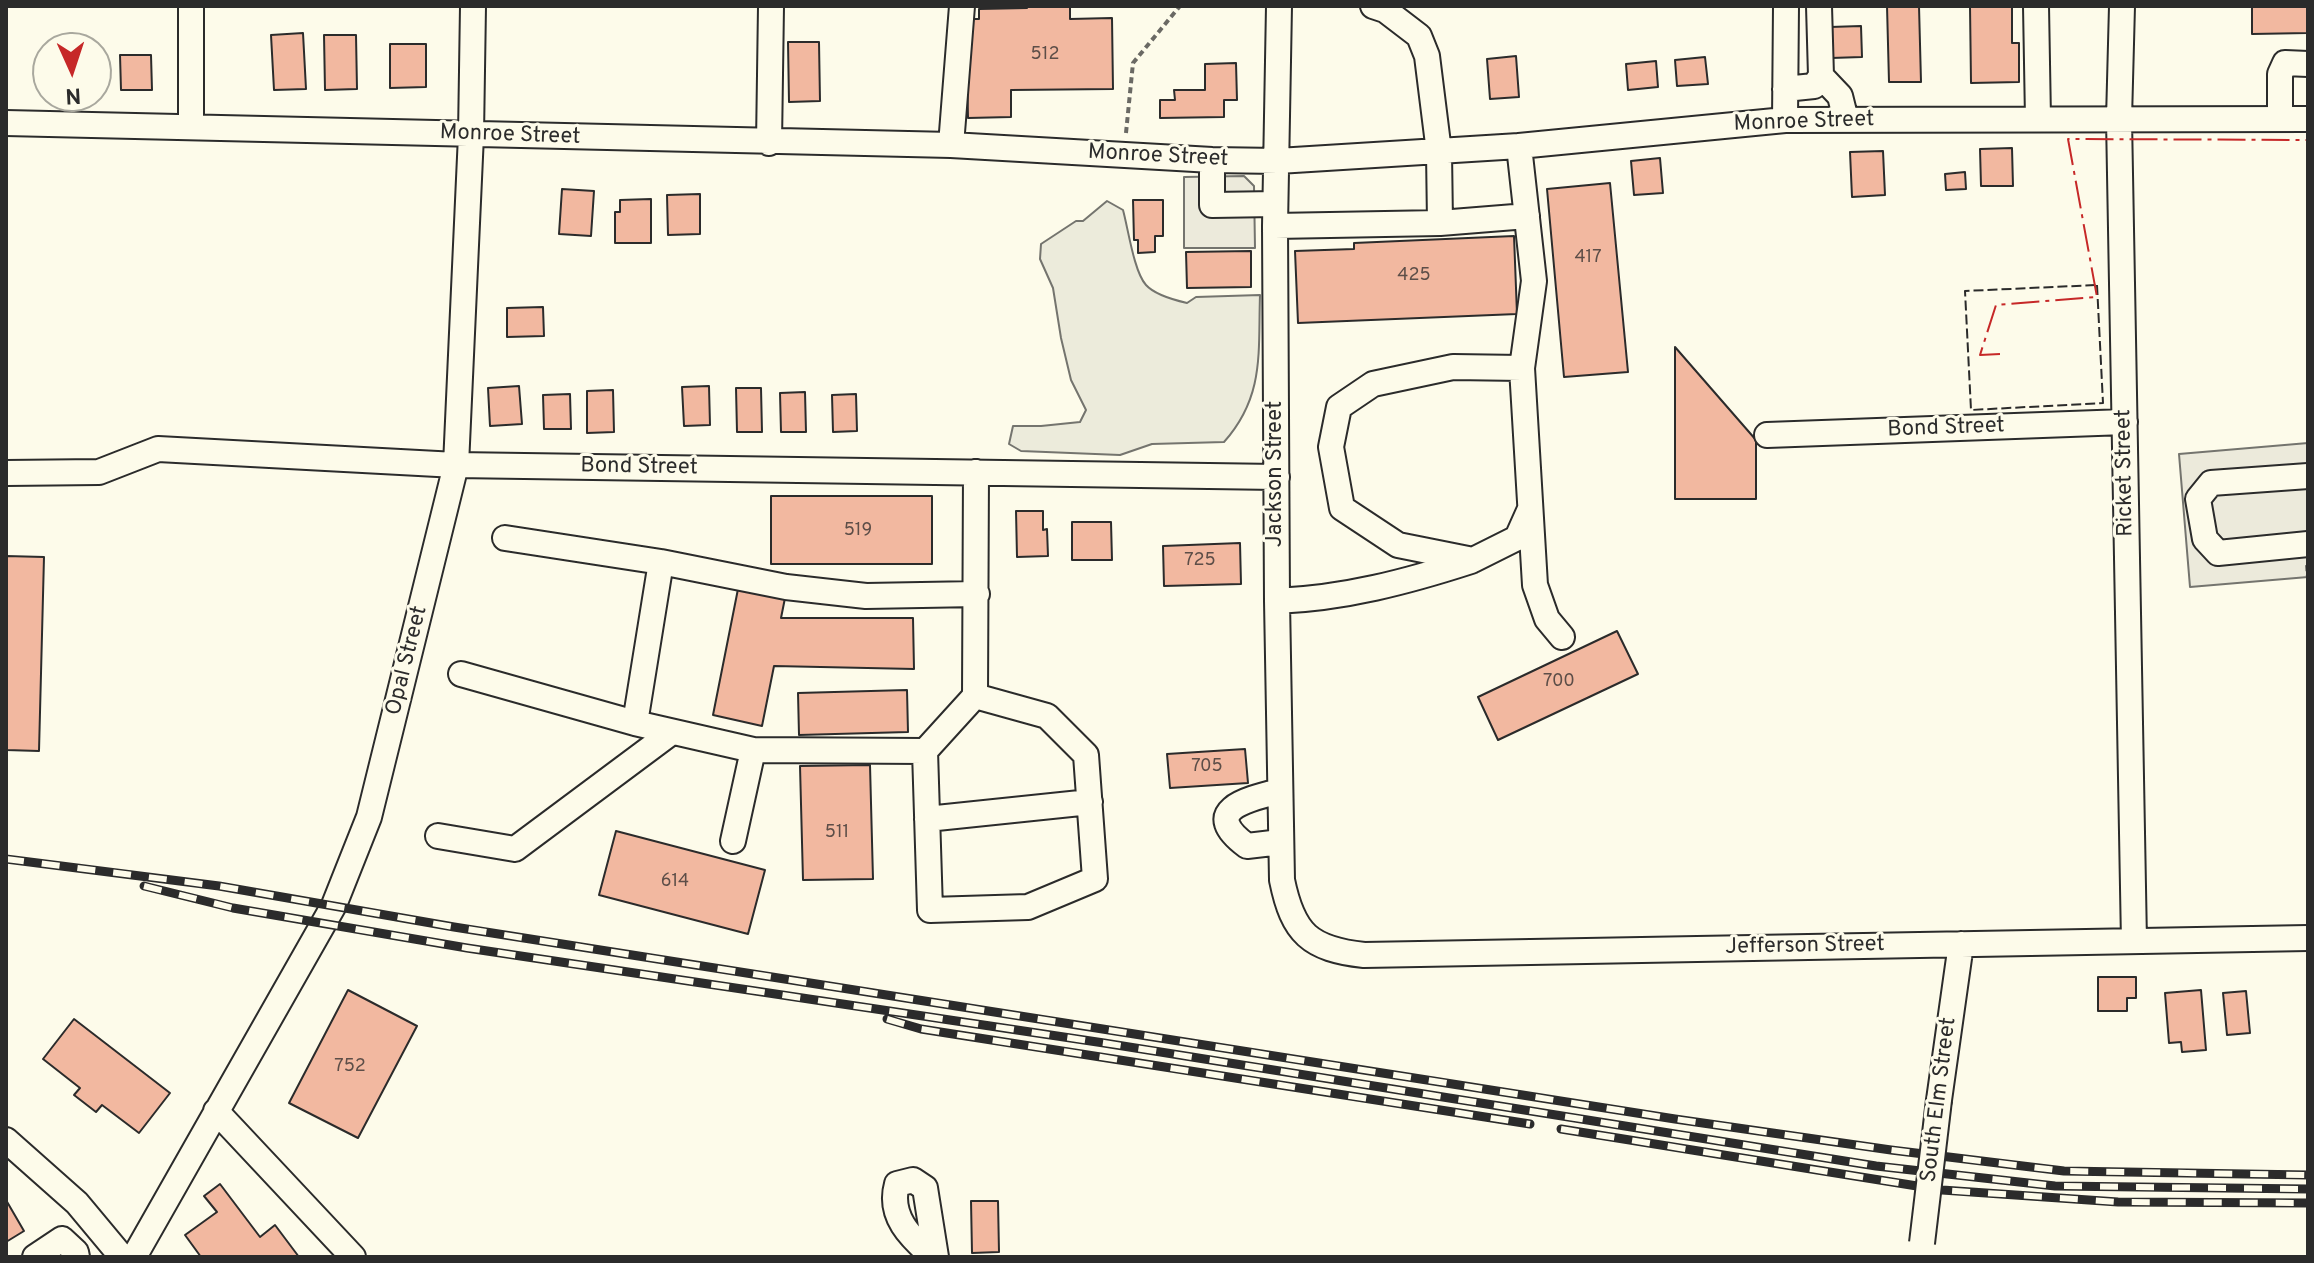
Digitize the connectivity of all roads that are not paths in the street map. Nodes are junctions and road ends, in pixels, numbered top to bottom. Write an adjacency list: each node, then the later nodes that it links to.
1 (191, 6): 21 (street)
2 (473, 6): 22 (street, Opal Street)
3 (771, 6): 23 (street)
4 (962, 6): 24 (street)
5 (1279, 6): 28 (street, Jackson Street)
6 (1373, 6): 26 (street)
7 (1786, 6): 13 (street)
8 (1819, 6): 12 (street)
9 (2036, 6): 14 (street)
10 (2122, 6): 15 (street, Ricket Street)
11 (2308, 64): 16 (street)
12 (1821, 76): 13 (street); 19 (street)
13 (1785, 89): 18 (street)
14 (2038, 119): 15 (street, Monroe Street); 19 (street, Monroe Street)
15 (2119, 119): 16 (street, Monroe Street); 33 (street, Ricket Street)
16 (2280, 119): 17 (street, Monroe Street)
17 (2308, 119)
18 (1785, 120): 19 (street, Monroe Street); 25 (street, Monroe Street)
19 (1846, 120)
20 (6, 123): 21 (street, Monroe Street)
21 (191, 127): 22 (street, Monroe Street)
22 (471, 135): 23 (street, Monroe Street); 35 (street, Opal Street)
23 (769, 143): 24 (street, Monroe Street)
24 (951, 145): 27 (street, Monroe Street)
25 (1519, 146): 26 (street, Monroe Street); 30 (street)
26 (1439, 152): 28 (street, Monroe Street); 31 (street)
27 (1212, 160): 28 (street, Monroe Street); 29 (street)
28 (1278, 161): 29 (street, Jackson Street)
29 (1275, 215): 31 (street); 39 (street, Jackson Street)
30 (1527, 216): 31 (street); 32 (street)
31 (1440, 223)
32 (1522, 368): 40 (street); 43 (street)
33 (2125, 422): 34 (street, Bond Street); 62 (street, Ricket Street)
34 (1767, 435)
35 (456, 465): 36 (street, Bond Street); 37 (street, Bond Street); 64 (street, Opal Street)
36 (976, 472): 39 (street, Bond Street); 45 (street)
37 (6, 473)
38 (2308, 476): 42 (street)
39 (1277, 477): 46 (street, Jackson Street)
40 (1530, 509): 43 (street); 47 (street)
41 (505, 538): 44 (street)
42 (2308, 544)
43 (1473, 560): 46 (street)
44 (661, 562): 45 (street); 50 (street)
45 (977, 594): 49 (street)
46 (1277, 601): 54 (street, Jackson Street)
47 (1562, 637)
48 (461, 674): 50 (street)
49 (975, 696): 53 (street); 55 (street)
50 (635, 723): 51 (street)
51 (672, 732): 52 (street); 57 (street)
52 (753, 750): 53 (street); 58 (street)
53 (925, 751): 56 (street)
54 (1280, 791): 59 (street, Jackson Street); 59 (street)
55 (1090, 802): 56 (street); 56 (street)
56 (927, 819)
57 (438, 836)
58 (733, 841)
59 (1281, 842): 60 (street, Jackson Street)
60 (1306, 936): 63 (street, Jefferson Street)
61 (2308, 938): 62 (street, Jefferson Street)
62 (2134, 941): 63 (street, Jefferson Street)
63 (1961, 944): 68 (street, South Elm Street, bridge)
64 (216, 1111): 71 (street, Opal Street); 72 (street)
65 (6, 1140): 66 (street)
66 (82, 1209): 67 (street); 70 (street)
67 (69, 1248): 69 (street)
68 (1922, 1250)
69 (35, 1257)
70 (122, 1257)
71 (134, 1257)
72 (353, 1257)

